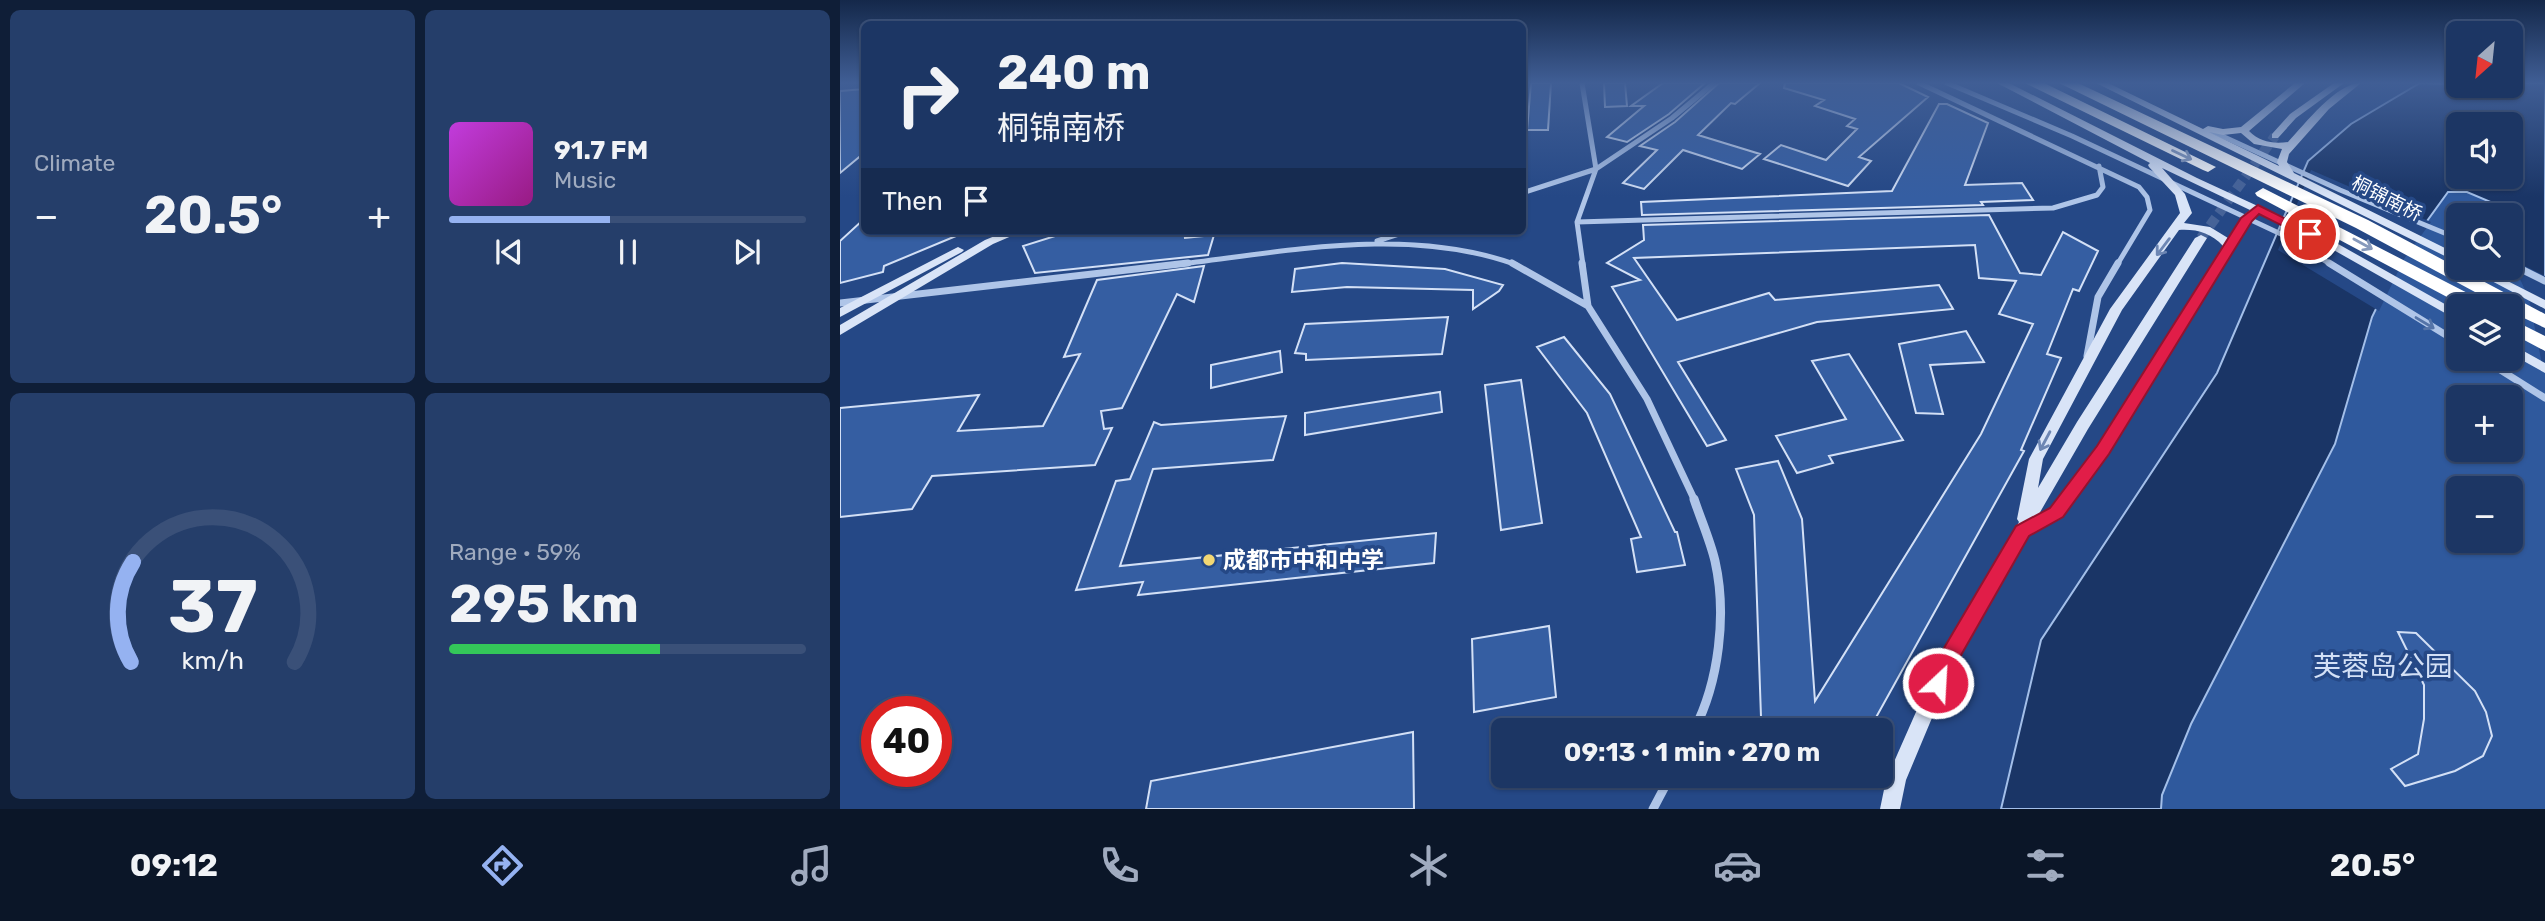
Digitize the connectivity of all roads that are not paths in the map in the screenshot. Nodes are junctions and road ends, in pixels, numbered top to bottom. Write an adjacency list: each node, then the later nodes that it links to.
1 (1588, 121): 19 (street)
2 (1668, 121): 19 (street)
3 (2001, 121): 18 (street)
4 (2036, 121): 20 (street)
5 (2075, 121): 16 (street)
6 (2124, 121): 21 (highway, one-way to 21)
7 (2146, 121): 21 (highway)
8 (2255, 121): 13 (street)
9 (2289, 121): 14 (street)
10 (2313, 121): 15 (street)
11 (2180, 122): 12 (street); 21 (street)
12 (2206, 129): 13 (street); 17 (street)
13 (2244, 130): 15 (street)
14 (2275, 136)
15 (2291, 145): 17 (street)
16 (2141, 154): 20 (street); 23 (street)
17 (2282, 162): 21 (street)
18 (2099, 166): 24 (street); 51 (street)
19 (1596, 169): 22 (street); 24 (street)
20 (2172, 183): 23 (street); 25 (street)
21 (2288, 188): 23 (street); 29 (street, 桐锦南桥); 33 (street, 桐锦南桥); 37 (highway, one-way to 37); 43 (street); 45 (highway, 桐锦南桥)
22 (1526, 193)
23 (2253, 214): 32 (street); 48 (street, one-way to 48)
24 (1577, 222): 42 (street)
25 (2177, 227): 32 (street); 51 (street, one-way to 51)
26 (989, 235): 39 (street)
27 (1007, 235): 38 (street)
28 (1396, 235): 31 (street)
29 (2446, 235)
30 (2202, 238): 55 (street)
31 (1373, 243): 38 (street); 42 (street)
32 (2229, 246): 55 (street)
33 (2446, 255)
34 (2523, 270): 36 (street)
35 (2496, 280): 41 (street)
36 (2545, 281)
37 (2459, 294)
38 (893, 298): 39 (street); 46 (street)
39 (859, 302): 40 (street); 44 (street)
40 (840, 303)
41 (2545, 305)
42 (1588, 306): 56 (street)
43 (2446, 310)
44 (840, 313)
45 (2545, 323)
46 (840, 331)
47 (2523, 332): 49 (highway)
48 (2446, 335)
49 (2545, 345)
50 (2523, 355): 52 (street)
51 (2085, 367): 55 (street, one-way to 55)
52 (2545, 369)
53 (2502, 371): 54 (street)
54 (2545, 398)
55 (2023, 531): 59 (street)
56 (1700, 718)
57 (1664, 788): 58 (street)
58 (1653, 809)
59 (1890, 809)

